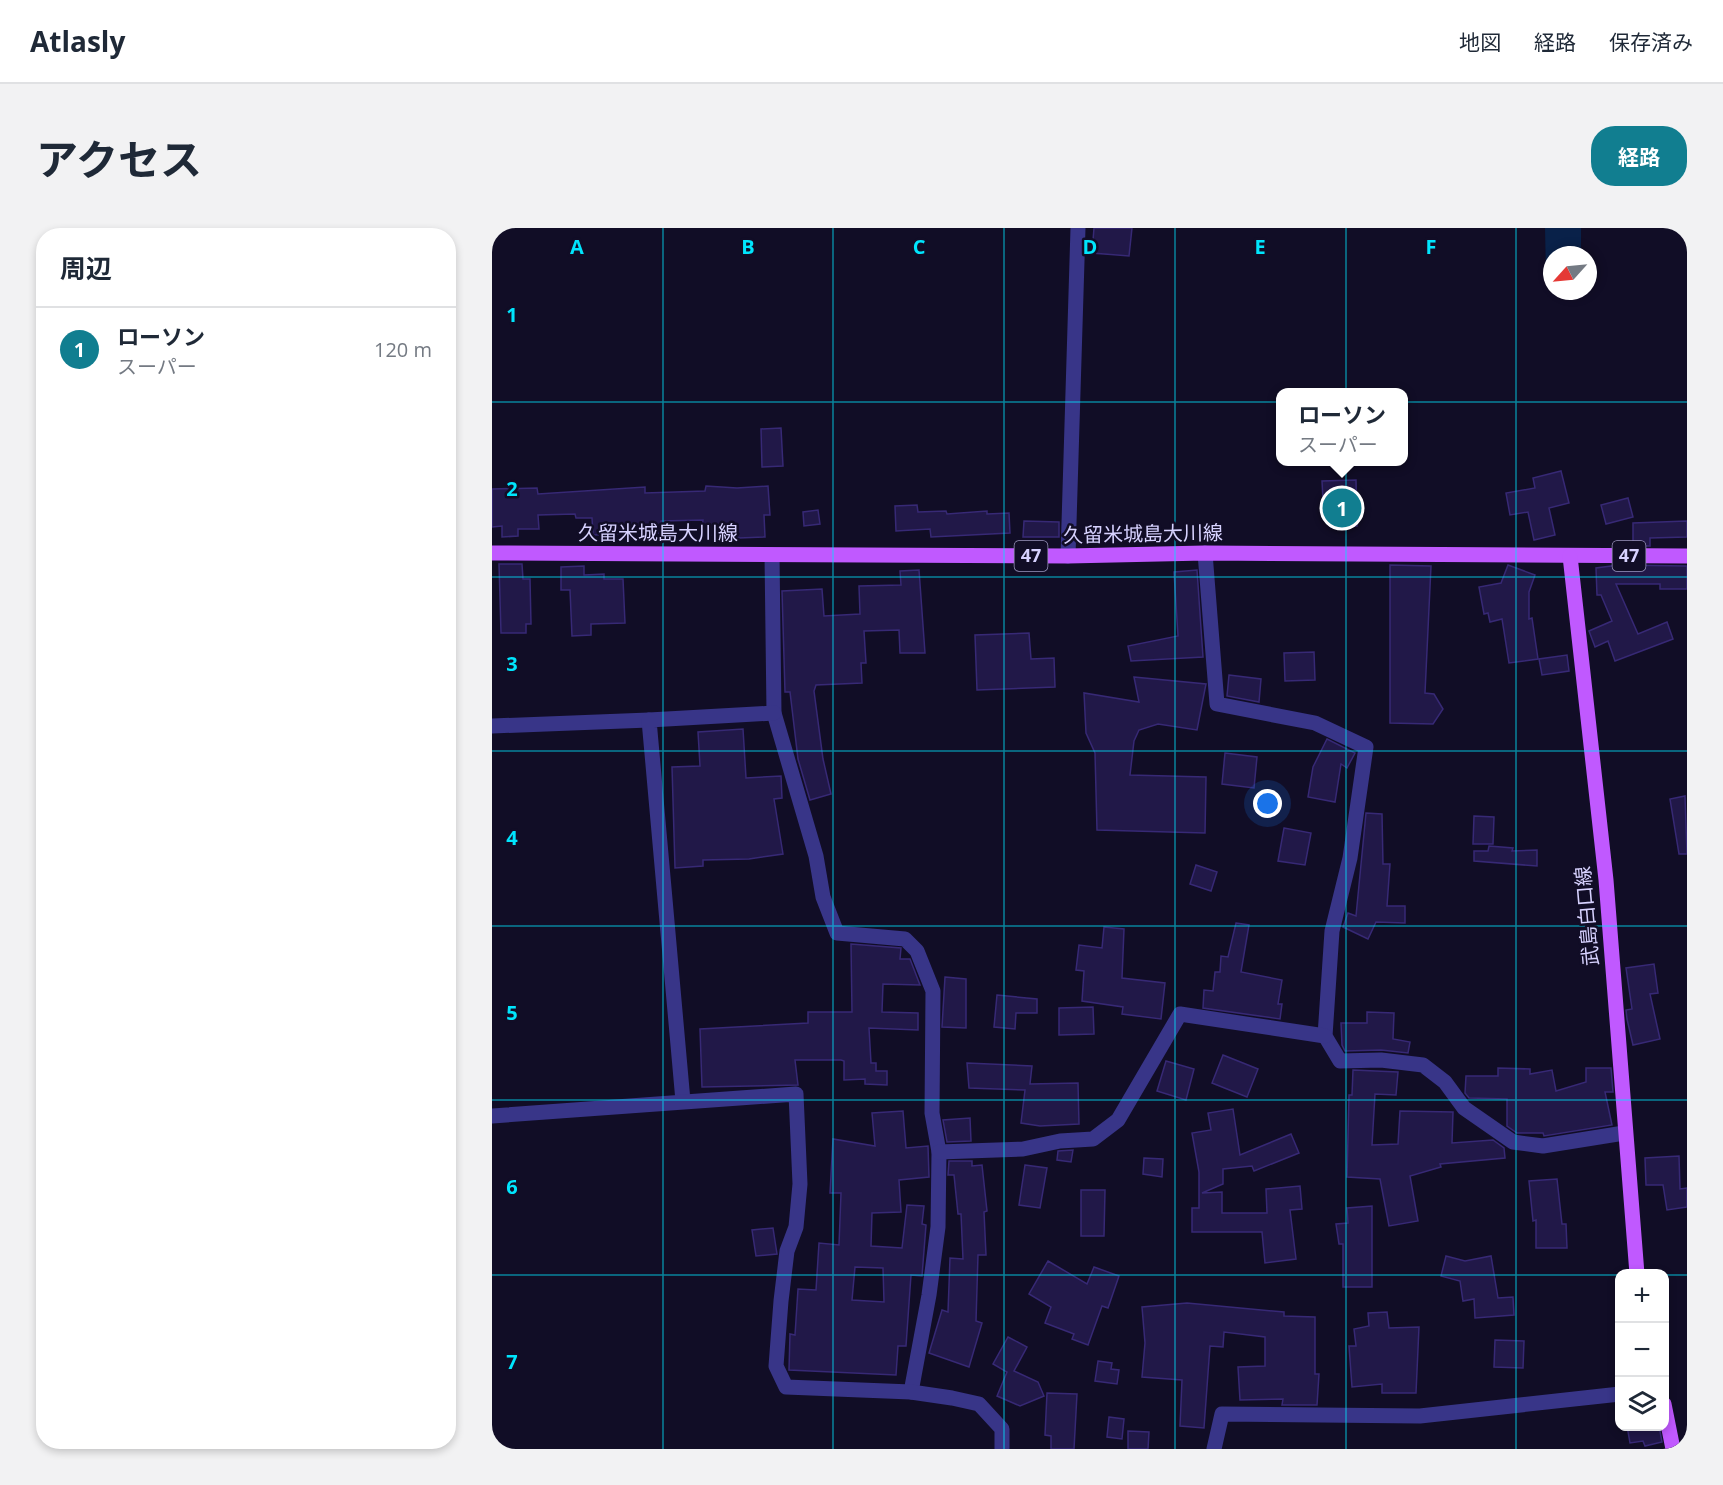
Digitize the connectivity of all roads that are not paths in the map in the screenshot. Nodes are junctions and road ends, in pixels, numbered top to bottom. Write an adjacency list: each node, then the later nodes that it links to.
1 (1078, 228): 5 (street)
2 (1205, 553): 5 (main road, 久留米城島大川線 / 47); 6 (main road, 久留米城島大川線 / 47); 11 (street)
3 (492, 554): 4 (main road, 久留米城島大川線 / 47)
4 (772, 555): 5 (main road, 久留米城島大川線 / 47); 8 (street)
5 (1068, 556)
6 (1570, 556): 7 (main road, 久留米城島大川線 / 47); 14 (main road, 武島白口線)
7 (1687, 556)
8 (774, 713): 9 (street); 15 (street)
9 (649, 720): 10 (street); 12 (street)
10 (492, 726)
11 (1325, 1036): 14 (street); 15 (street)
12 (683, 1101): 13 (street); 17 (street)
13 (492, 1116)
14 (1624, 1133): 16 (main road, 武島白口線)
15 (939, 1152): 17 (street)
16 (1637, 1269)
17 (911, 1392): 20 (street)
18 (1615, 1396): 21 (street)
19 (1669, 1426): 22 (main road)
20 (1002, 1449)
21 (1214, 1449)
22 (1673, 1449)

